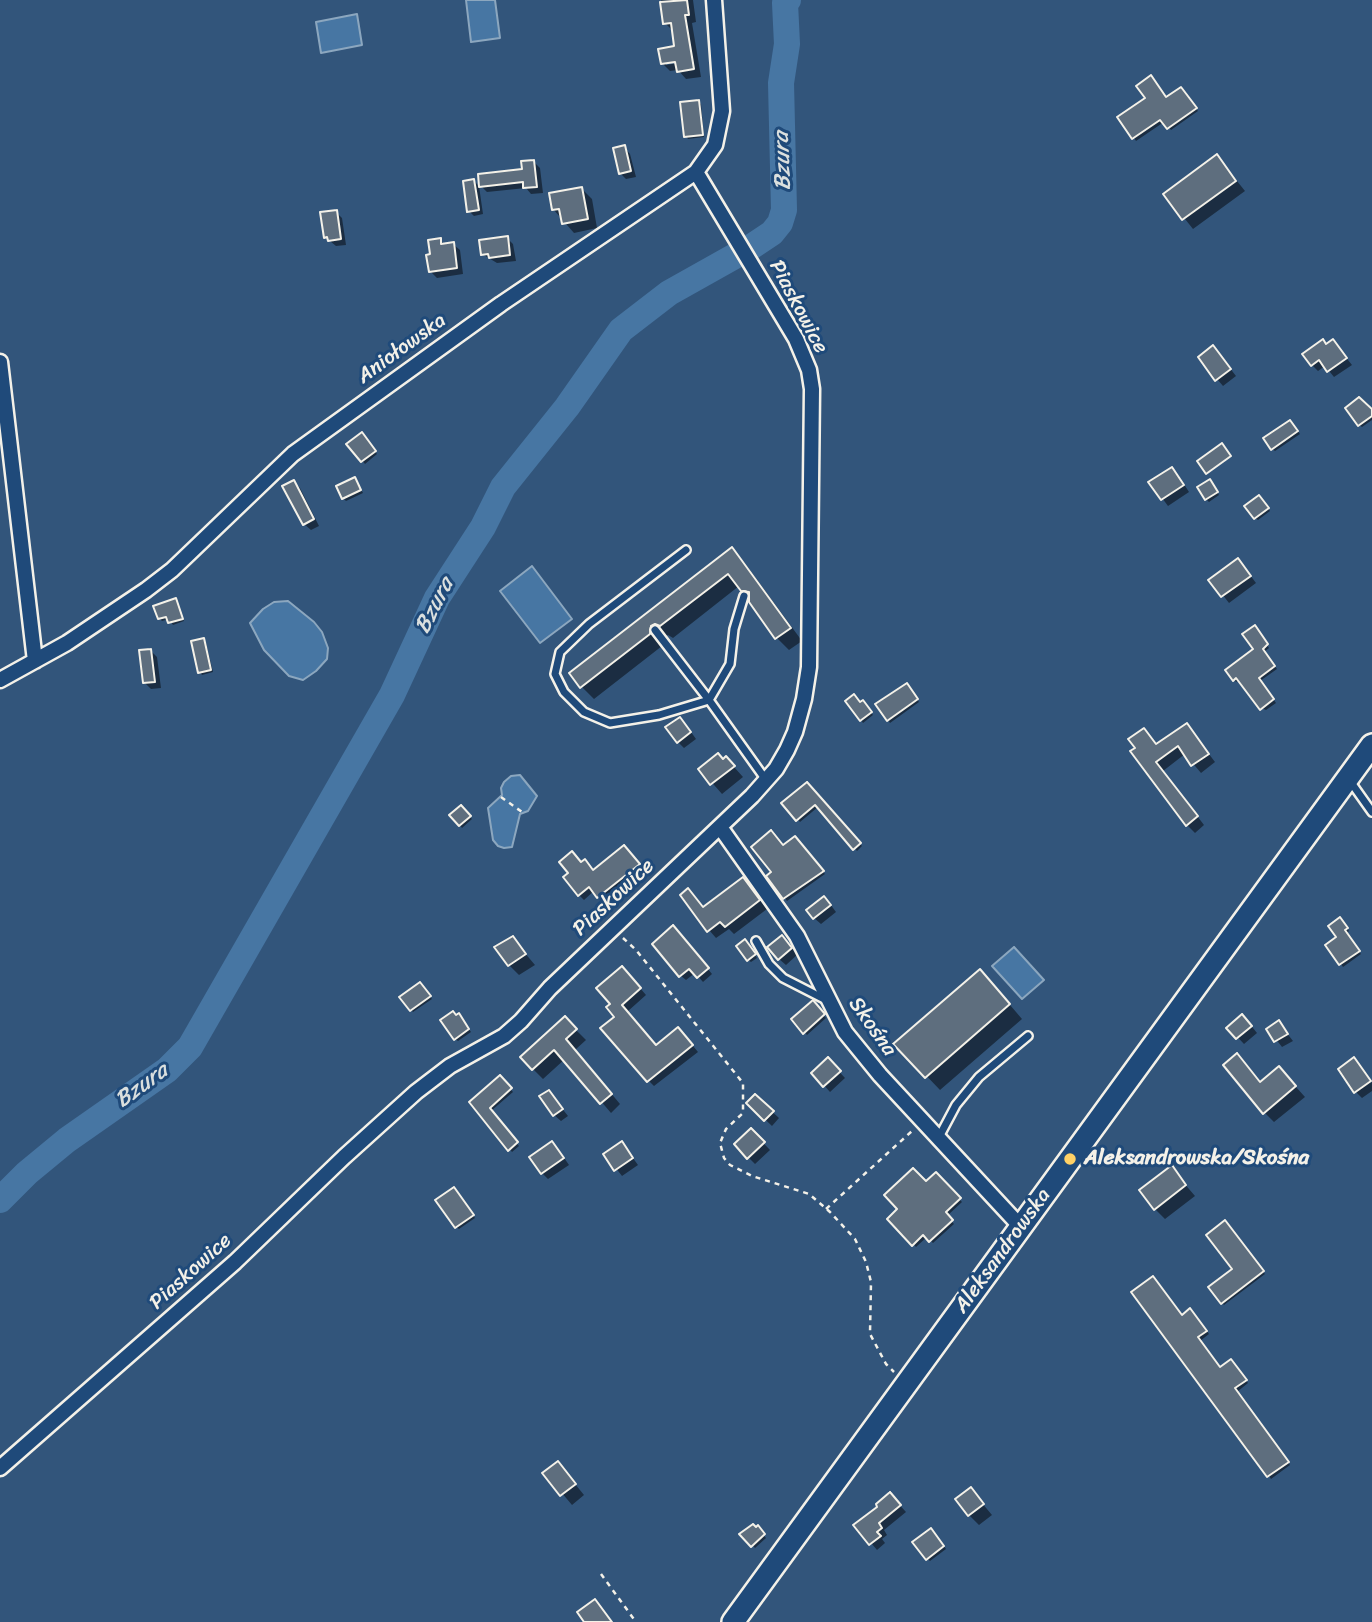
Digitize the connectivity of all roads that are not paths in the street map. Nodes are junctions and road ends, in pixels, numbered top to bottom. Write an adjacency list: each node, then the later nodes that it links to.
1 (713, 0): 2 (street, Aniołowska)
2 (696, 172): 7 (street, Aniołowska); 12 (street, Piaskowice)
3 (0, 362): 7 (street)
4 (686, 550): 9 (lane)
5 (744, 596): 9 (lane)
6 (655, 630): 9 (lane)
7 (35, 661): 8 (street, Aniołowska)
8 (0, 680)
9 (709, 700): 12 (lane)
10 (1372, 744): 11 (main road, Aleksandrowska)
11 (1347, 778): 13 (lane); 19 (main road, Aleksandrowska)
12 (766, 780): 14 (street, Piaskowice)
13 (1372, 811)
14 (720, 827): 16 (street, Skośna); 20 (street, Piaskowice)
15 (756, 941): 16 (lane)
16 (829, 1002): 18 (street, Skośna)
17 (1027, 1036): 18 (lane)
18 (939, 1137): 19 (street, Skośna)
19 (1021, 1227): 21 (main road, Aleksandrowska)
20 (0, 1468)
21 (733, 1622)

